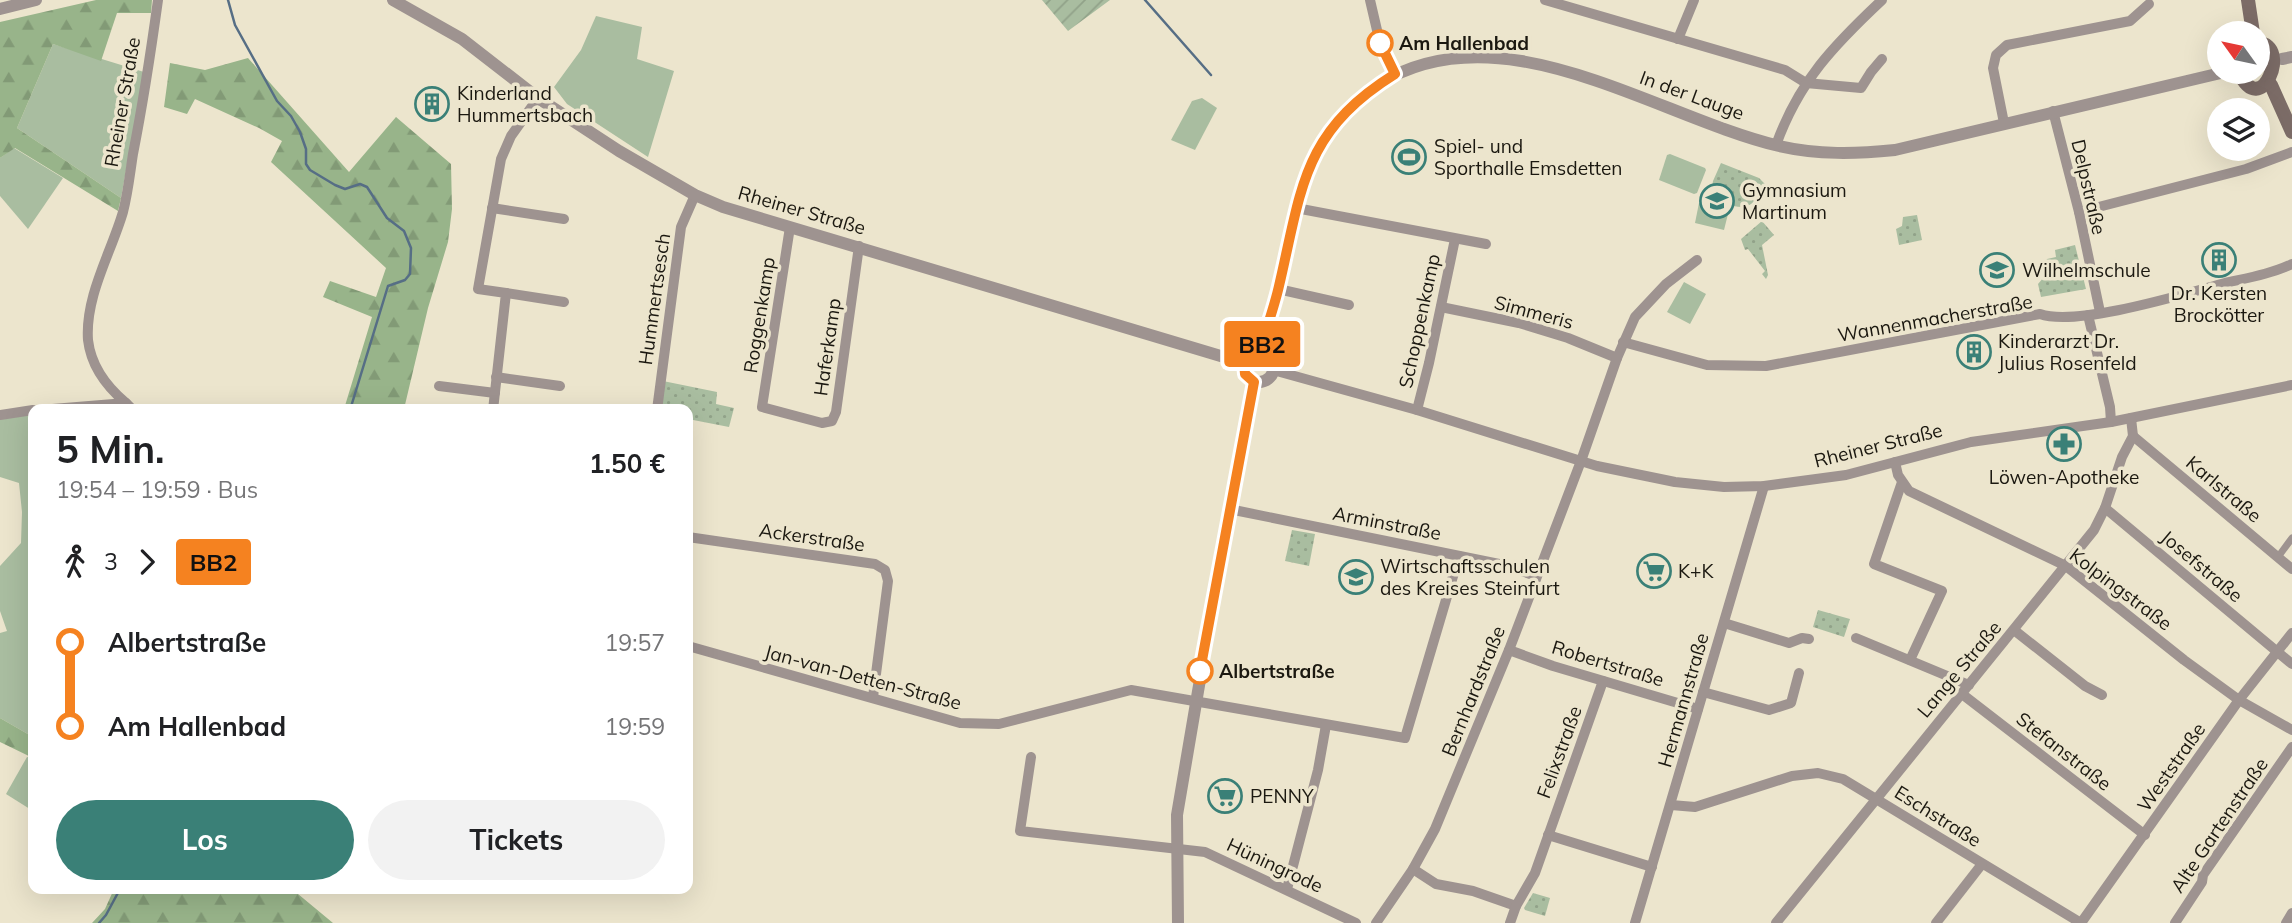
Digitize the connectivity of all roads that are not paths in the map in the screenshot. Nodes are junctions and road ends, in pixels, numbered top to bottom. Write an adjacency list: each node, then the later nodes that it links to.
1 (36, 0): 10 (street)
2 (158, 0): 56 (street, Rheiner Straße)
3 (393, 0): 21 (street, Rheiner Straße)
4 (1370, 0): 16 (street)
5 (1545, 0): 12 (street)
6 (1694, 0): 12 (street)
7 (1881, 0): 18 (street)
8 (2248, 0): 11 (main road)
9 (2149, 4): 23 (street)
10 (0, 9)
11 (2251, 21)
12 (1678, 39): 18 (street)
13 (2270, 46): 14 (main road)
14 (2287, 58): 20 (main road)
15 (1882, 59): 18 (street)
16 (1395, 74): 25 (street, In der Lauge); 29 (street, In der Lauge)
17 (2207, 76): 22 (street, In der Lauge)
18 (1806, 83): 25 (street)
19 (2250, 84): 20 (main road)
20 (2271, 85): 24 (main road)
21 (538, 98): 27 (street, Rheiner Straße); 28 (street)
22 (2053, 111): 23 (street, In der Lauge); 30 (street, Delpstraße)
23 (2004, 123): 25 (street, In der Lauge)
24 (2292, 132)
25 (1776, 145)
26 (2292, 152): 30 (street)
27 (695, 195): 32 (street, Rheiner Straße); 58 (street, Hummertsesch)
28 (492, 208): 31 (street); 39 (street)
29 (1296, 208): 33 (street); 38 (street, In der Lauge)
30 (2079, 212): 43 (street, Delpstraße)
31 (564, 219)
32 (790, 227): 35 (street, Rheiner Straße); 59 (street, Roggenkamp)
33 (1455, 239): 34 (street); 42 (street, Schoppenkamp)
34 (1486, 244)
35 (859, 246): 48 (street, Rheiner Straße); 59 (street, Haferkamp)
36 (1697, 260): 45 (street, Bernhardstraße)
37 (2292, 264): 43 (street, Wannenmacherstraße)
38 (1279, 289): 41 (street); 46 (street, In der Lauge)
39 (506, 293): 40 (street); 50 (street)
40 (564, 302)
41 (1349, 305)
42 (1441, 307): 47 (street, Simmeris); 60 (street, Schoppenkamp)
43 (2100, 312): 44 (street, Wannenmacherstraße)
44 (2088, 315): 45 (street, Wannenmacherstraße); 64 (street)
45 (1623, 342): 47 (street, Bernhardstraße)
46 (1259, 352): 48 (street); 49 (street)
47 (1617, 358): 66 (street, Bernhardstraße)
48 (1244, 363): 51 (street)
49 (1273, 370): 51 (street); 60 (street, Rheiner Straße)
50 (496, 377): 54 (street); 55 (street)
51 (1254, 382): 71 (street)
52 (2292, 385): 63 (street, Rheiner Straße)
53 (439, 386): 55 (street)
54 (561, 386)
55 (495, 393): 57 (street)
56 (127, 404)
57 (494, 404)
58 (658, 404)
59 (762, 407)
60 (1417, 410): 66 (street, Rheiner Straße)
61 (28, 411): 62 (street)
62 (0, 415)
63 (2131, 418): 64 (street, Rheiner Straße); 65 (street)
64 (2111, 422): 67 (street, Rheiner Straße)
65 (2133, 436): 70 (street, Lange Straße); 75 (street, Karlstraße)
66 (1581, 461): 69 (street, Rheiner Straße); 78 (street, Bernhardstraße)
67 (1895, 462): 68 (street); 69 (street, Rheiner Straße)
68 (1902, 482): 76 (street, Kolpingstraße); 87 (street)
69 (1763, 486): 79 (street, Hermannstraße)
70 (2105, 508): 76 (street, Lange Straße); 86 (street, Josefstraße)
71 (1229, 509): 74 (street, Arminstraße); 97 (street)
72 (693, 538): 95 (street, Ackerstraße)
73 (2292, 538): 75 (street)
74 (1459, 556): 78 (street, Arminstraße); 99 (street)
75 (2278, 557): 77 (street, Karlstraße)
76 (2066, 566): 80 (street, Lange Straße); 96 (street, Kolpingstraße)
77 (2292, 569)
78 (1536, 576): 85 (street, Bernhardstraße)
79 (1724, 622): 83 (street); 92 (street, Hermannstraße)
80 (2014, 630): 91 (street, Lange Straße); 94 (street)
81 (2292, 633): 86 (street, Weststraße)
82 (1856, 638): 87 (street)
83 (1809, 639)
84 (693, 647): 95 (street, Jan-van-Detten-Straße)
85 (1509, 650): 90 (street, Robertstraße); 110 (street, Bernhardstraße)
86 (2277, 651): 88 (street, Josefstraße); 96 (street, Weststraße)
87 (1910, 660): 91 (street)
88 (2292, 664)
89 (1800, 673): 92 (street)
90 (1603, 681): 98 (street, Robertstraße); 105 (street, Felixstraße)
91 (1969, 685): 93 (street, Lange Straße)
92 (1703, 692): 98 (street, Hermannstraße)
93 (1962, 694): 103 (street, Lange Straße); 106 (street, Stefanstraße)
94 (2102, 695)
95 (873, 697): 97 (street, Jan-van-Detten-Straße)
96 (2239, 701): 100 (street, Kolpingstraße); 106 (street, Weststraße)
97 (1195, 702): 99 (street); 107 (street)
98 (1698, 709): 104 (street, Hermannstraße)
99 (1326, 725): 111 (street)
100 (2292, 730)
101 (2292, 747): 122 (street, Alte Gartenstraße)
102 (1031, 757): 107 (street, Hüningrode)
103 (1875, 798): 104 (street, Eschstraße); 108 (street, Eschstraße); 119 (street, Lange Straße)
104 (1671, 805): 109 (street, Hermannstraße)
105 (1548, 835): 109 (street); 112 (street, Felixstraße)
106 (2145, 835): 121 (street, Weststraße)
107 (1176, 848): 111 (street, Hüningrode); 114 (street)
108 (1982, 864): 120 (street, Eschstraße); 121 (street, Eschstraße)
109 (1652, 867): 118 (street, Hermannstraße)
110 (1413, 869): 112 (street); 116 (street, Bernhardstraße)
111 (1287, 889): 115 (street, Hüningrode)
112 (1516, 906): 117 (street, Felixstraße)
113 (2292, 914): 123 (street)
114 (1178, 923)
115 (1356, 923)
116 (1376, 923)
117 (1510, 923)
118 (1635, 923)
119 (1776, 923)
120 (1936, 923)
121 (2081, 923)
122 (2175, 923)
123 (2286, 923)

